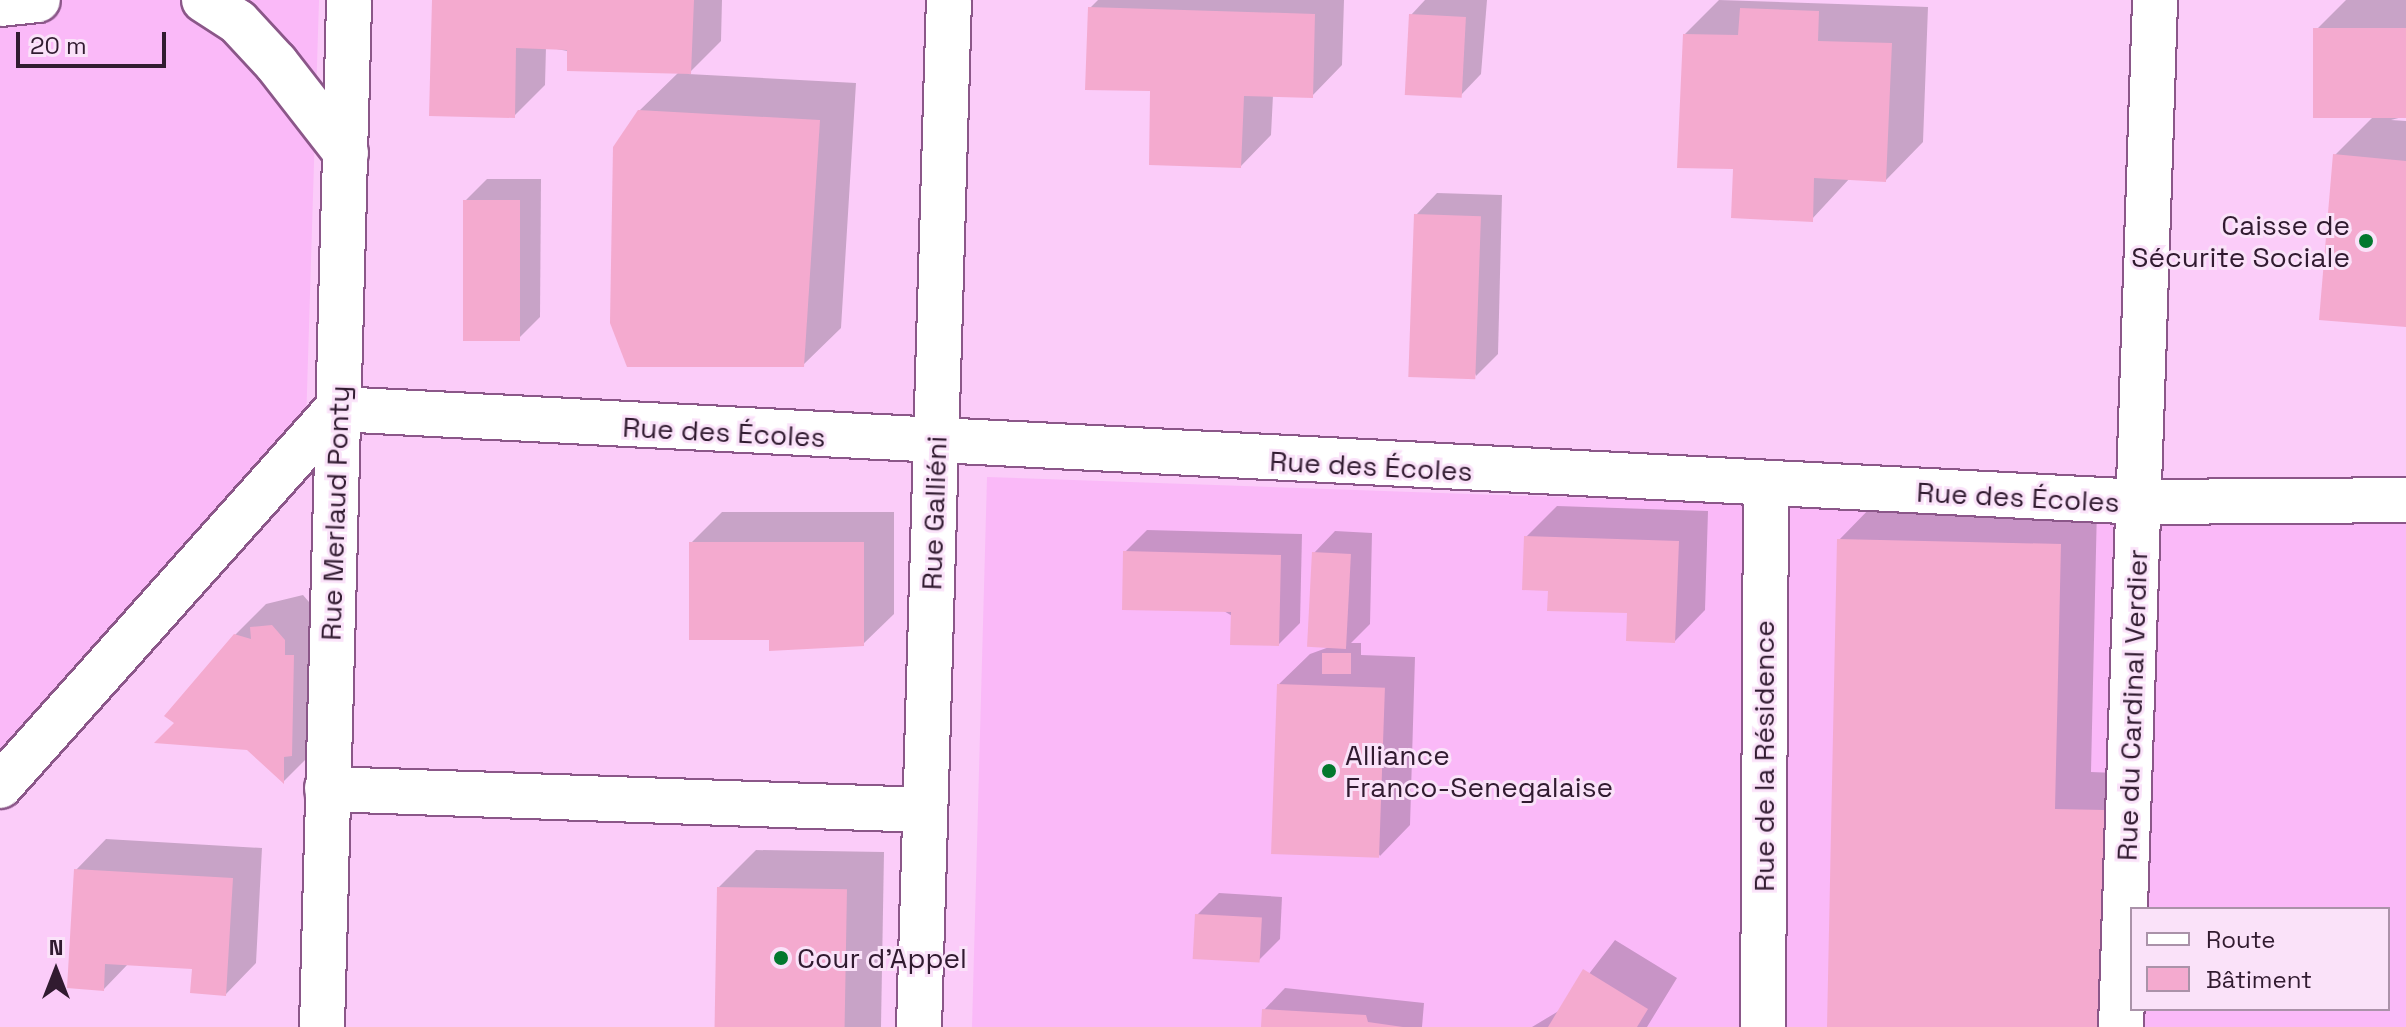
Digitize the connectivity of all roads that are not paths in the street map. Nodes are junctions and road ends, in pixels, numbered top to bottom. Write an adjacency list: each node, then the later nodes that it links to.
1 (38, 0): 7 (street)
2 (204, 0): 9 (street)
3 (320, 0): 8 (street)
4 (349, 0): 8 (street, Rue Merlaud Ponty)
5 (949, 0): 11 (street, Rue Galliéni)
6 (2155, 0): 14 (street, Rue du Cardinal Verdier)
7 (0, 4)
8 (347, 63): 9 (street, Rue Merlaud Ponty)
9 (346, 153): 10 (street, Rue Merlaud Ponty)
10 (337, 409): 11 (street, Rue des Écoles); 15 (street); 16 (street, Rue Merlaud Ponty)
11 (936, 445): 12 (street, Rue des Écoles); 17 (street, Rue Galliéni)
12 (1766, 486): 14 (street, Rue des Écoles); 20 (street, Rue de la Résidence)
13 (2406, 500): 14 (street, Rue des Écoles)
14 (2139, 502): 21 (street, Rue du Cardinal Verdier)
15 (0, 786)
16 (327, 789): 17 (street); 18 (street, Rue Merlaud Ponty)
17 (925, 810): 19 (street, Rue Galliéni)
18 (322, 1027)
19 (919, 1027)
20 (1763, 1027)
21 (2121, 1027)

